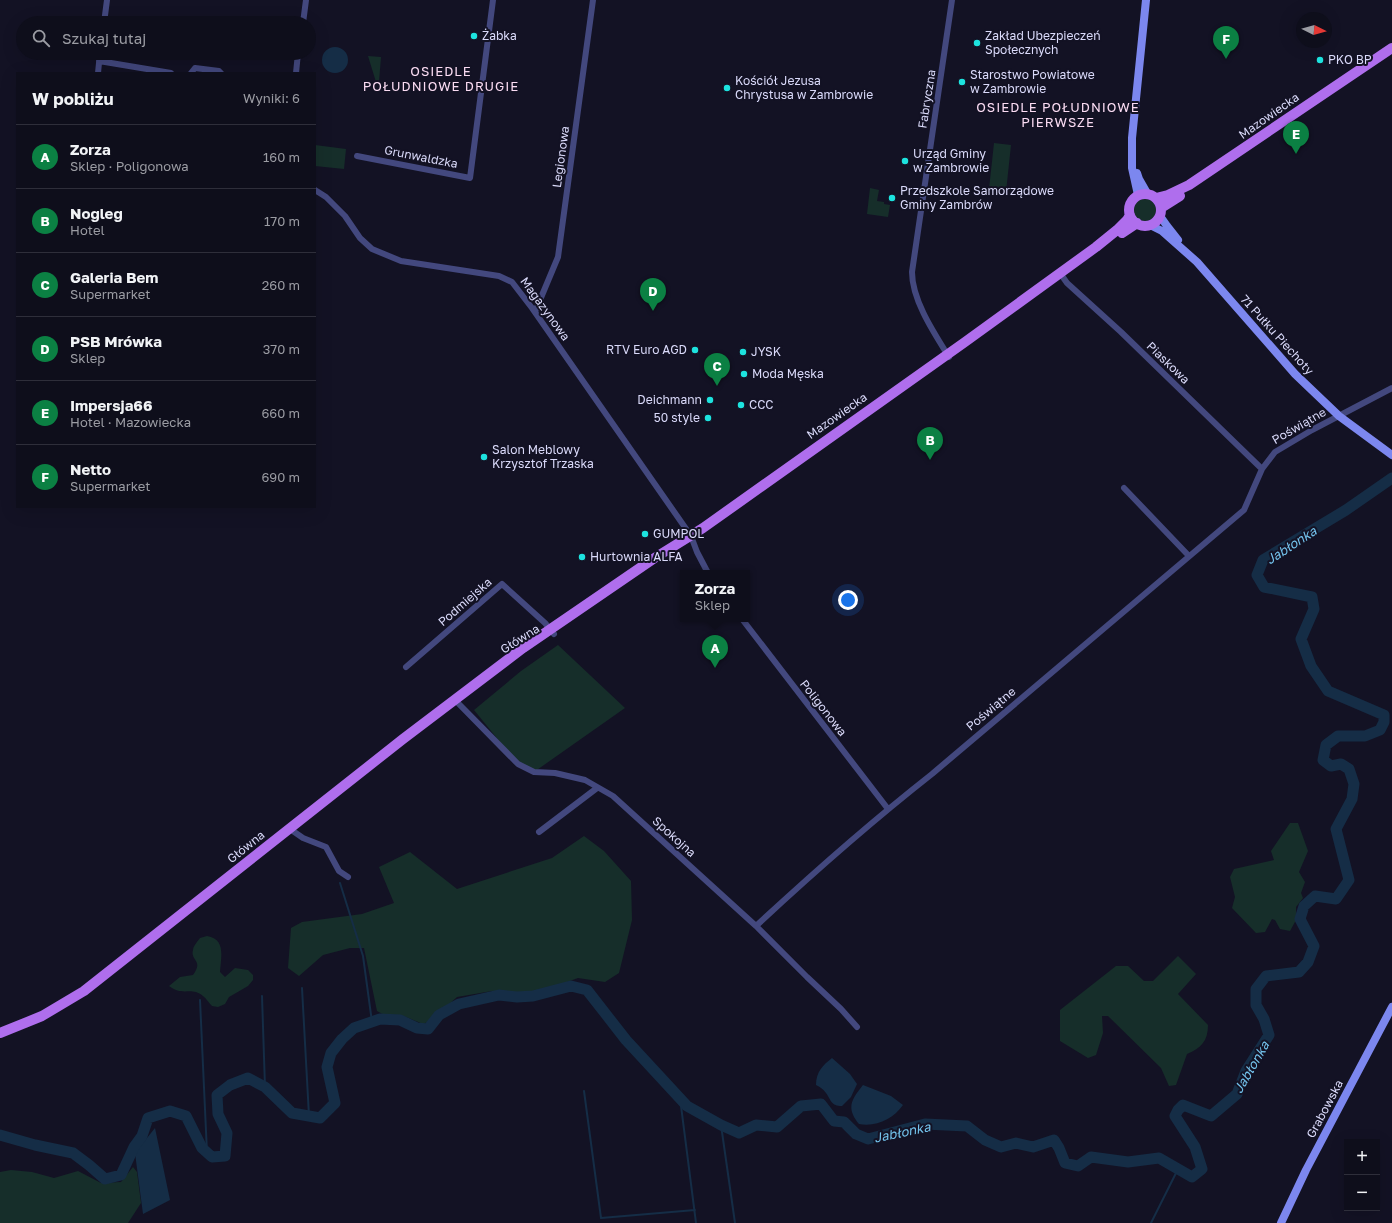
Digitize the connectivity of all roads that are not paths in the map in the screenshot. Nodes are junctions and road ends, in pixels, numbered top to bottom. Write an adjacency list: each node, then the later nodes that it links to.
1 (106, 0): 7 (street)
2 (306, 0): 8 (street)
3 (493, 0): 18 (street, Grunwaldzka)
4 (593, 0): 27 (street, Legionowa)
5 (952, 0): 28 (street, Fabryczna)
6 (1146, 0): 20 (street)
7 (105, 16)
8 (304, 16)
9 (1392, 48): 21 (main road, Mazowiecka)
10 (1392, 55): 22 (main road, Mazowiecka)
11 (297, 60): 17 (street)
12 (99, 61): 13 (street); 14 (street)
13 (98, 72)
14 (165, 72)
15 (192, 72): 16 (street)
16 (220, 72)
17 (296, 72)
18 (357, 156)
19 (316, 191): 27 (street, Magazynowa)
20 (1142, 194): 21 (main road); 23 (main road)
21 (1156, 198): 22 (main road)
22 (1161, 212): 24 (main road); 25 (street)
23 (1134, 219): 24 (main road); 26 (main road, Mazowiecka)
24 (1150, 225): 25 (street, 71 Pułku Piechoty)
25 (1197, 262): 30 (street, 71 Pułku Piechoty)
26 (1061, 275): 28 (main road, Mazowiecka); 32 (street, Piaskowa)
27 (534, 312): 34 (street, Magazynowa)
28 (948, 357): 34 (main road, Mazowiecka)
29 (1392, 388): 30 (street, Poświątne)
30 (1339, 416): 31 (street, 71 Pułku Piechoty); 32 (street, Poświątne)
31 (1392, 455)
32 (1262, 469): 35 (street, Poświątne)
33 (1124, 488): 35 (street)
34 (692, 538): 36 (street); 38 (main road, Mazowiecka)
35 (1189, 556): 42 (street, Poświątne)
36 (706, 570)
37 (744, 622): 42 (street, Poligonowa)
38 (552, 632): 39 (street, Podmiejska); 40 (main road, Główna)
39 (406, 667)
40 (455, 700): 41 (street, Spokojna); 43 (main road, Główna)
41 (597, 788): 44 (street); 46 (street, Spokojna)
42 (888, 809): 46 (street, Poświątne)
43 (290, 829): 45 (street); 49 (main road, Główna)
44 (539, 832)
45 (348, 877)
46 (756, 926): 48 (street, Spokojna)
47 (1392, 1007): 50 (street, Grabowska)
48 (857, 1027)
49 (0, 1033)
50 (1281, 1223)

